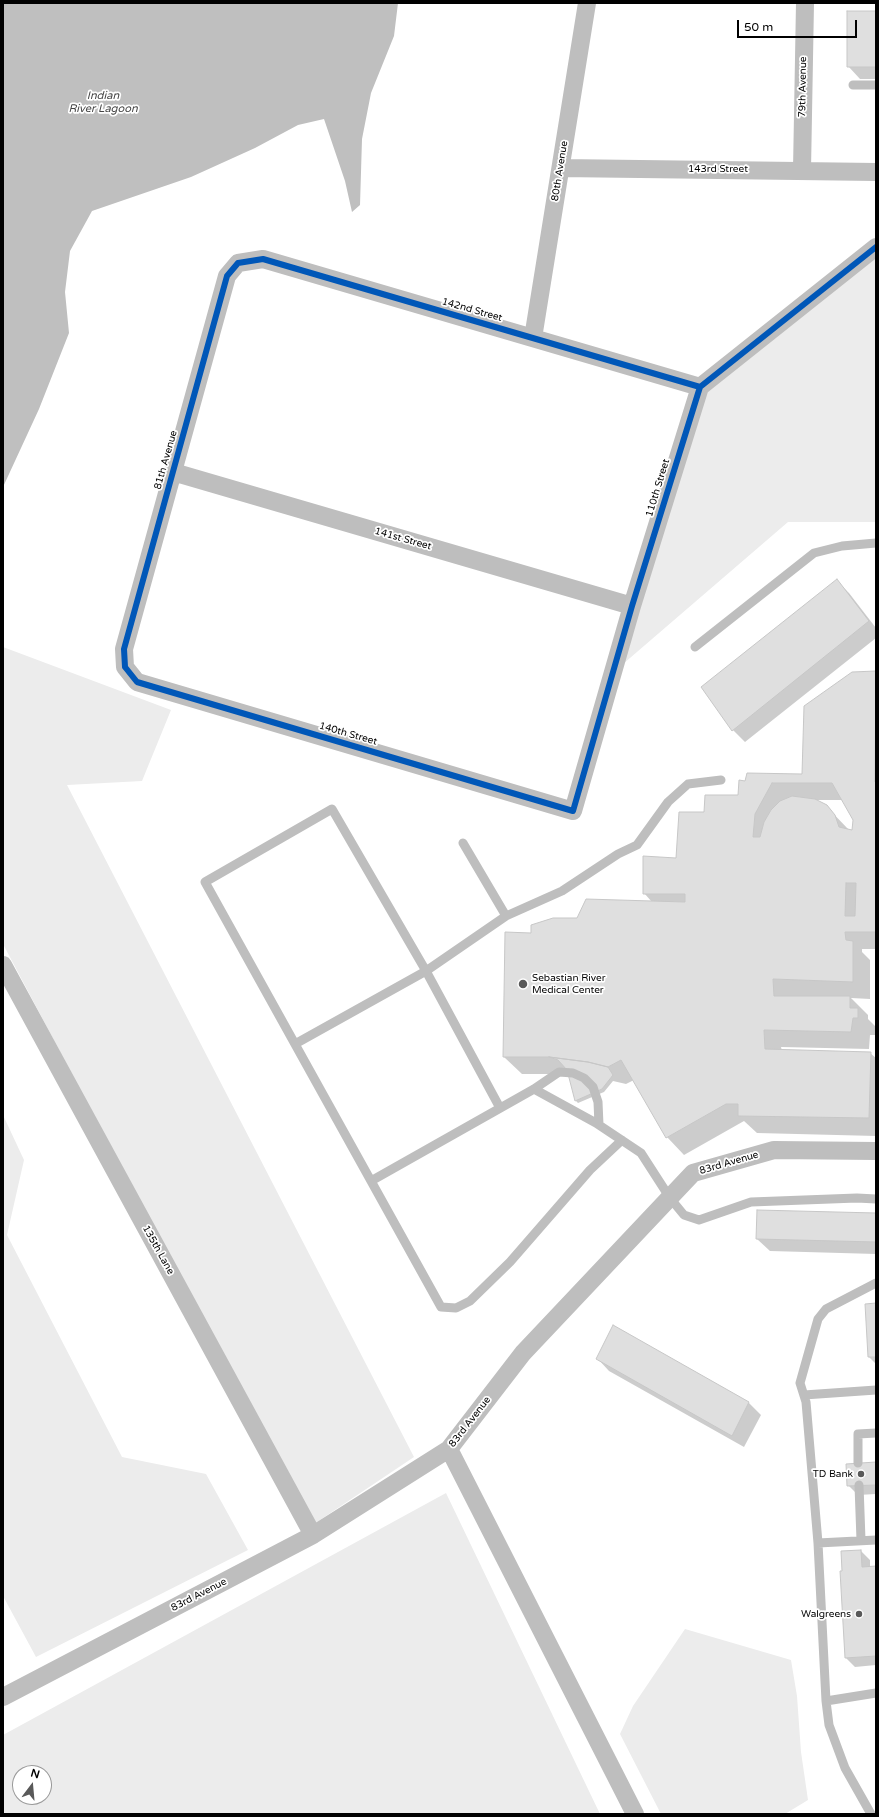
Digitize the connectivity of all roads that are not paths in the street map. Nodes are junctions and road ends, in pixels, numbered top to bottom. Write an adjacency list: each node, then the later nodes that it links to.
1 (587, 3): 5 (street, 80th Avenue)
2 (805, 3): 6 (street, 79th Avenue)
3 (854, 85): 4 (lane)
4 (876, 85)
5 (561, 168): 6 (street, 143rd Street); 10 (street, 80th Avenue)
6 (802, 170): 7 (street, 143rd Street)
7 (876, 172)
8 (876, 247): 11 (street)
9 (238, 263): 10 (street, 142nd Street); 12 (street, 81th Avenue)
10 (533, 338): 11 (street, 142nd Street)
11 (700, 388): 14 (street, 110th Street)
12 (173, 472): 14 (street, 141st Street); 16 (street, 81th Avenue)
13 (876, 543): 15 (lane)
14 (632, 606): 18 (street, 110th Street)
15 (695, 647)
16 (125, 667): 18 (street, 140th Street)
17 (721, 780): 20 (lane)
18 (573, 811)
19 (463, 843): 20 (lane)
20 (506, 916): 22 (lane)
21 (3, 965): 39 (street, 135th Lane)
22 (426, 971): 23 (lane); 23 (lane); 25 (lane)
23 (295, 1044): 29 (lane)
24 (534, 1089): 25 (lane); 26 (lane); 26 (lane)
25 (500, 1108): 29 (lane)
26 (599, 1125): 27 (lane)
27 (622, 1140): 29 (lane); 30 (lane)
28 (876, 1151): 30 (street, 83rd Avenue)
29 (370, 1181)
30 (670, 1198): 31 (lane); 36 (street, 83rd Avenue)
31 (876, 1199)
32 (876, 1283): 34 (lane)
33 (876, 1390): 34 (lane)
34 (804, 1395): 42 (lane)
35 (876, 1433): 37 (lane)
36 (449, 1449): 39 (street, 83rd Avenue); 46 (street)
37 (858, 1463)
38 (859, 1485): 40 (lane)
39 (313, 1536): 44 (street, 83rd Avenue)
40 (861, 1540): 41 (lane); 42 (lane)
41 (876, 1540)
42 (818, 1543): 45 (lane)
43 (876, 1693): 45 (lane)
44 (3, 1697)
45 (826, 1701): 47 (lane)
46 (635, 1814)
47 (871, 1814)

